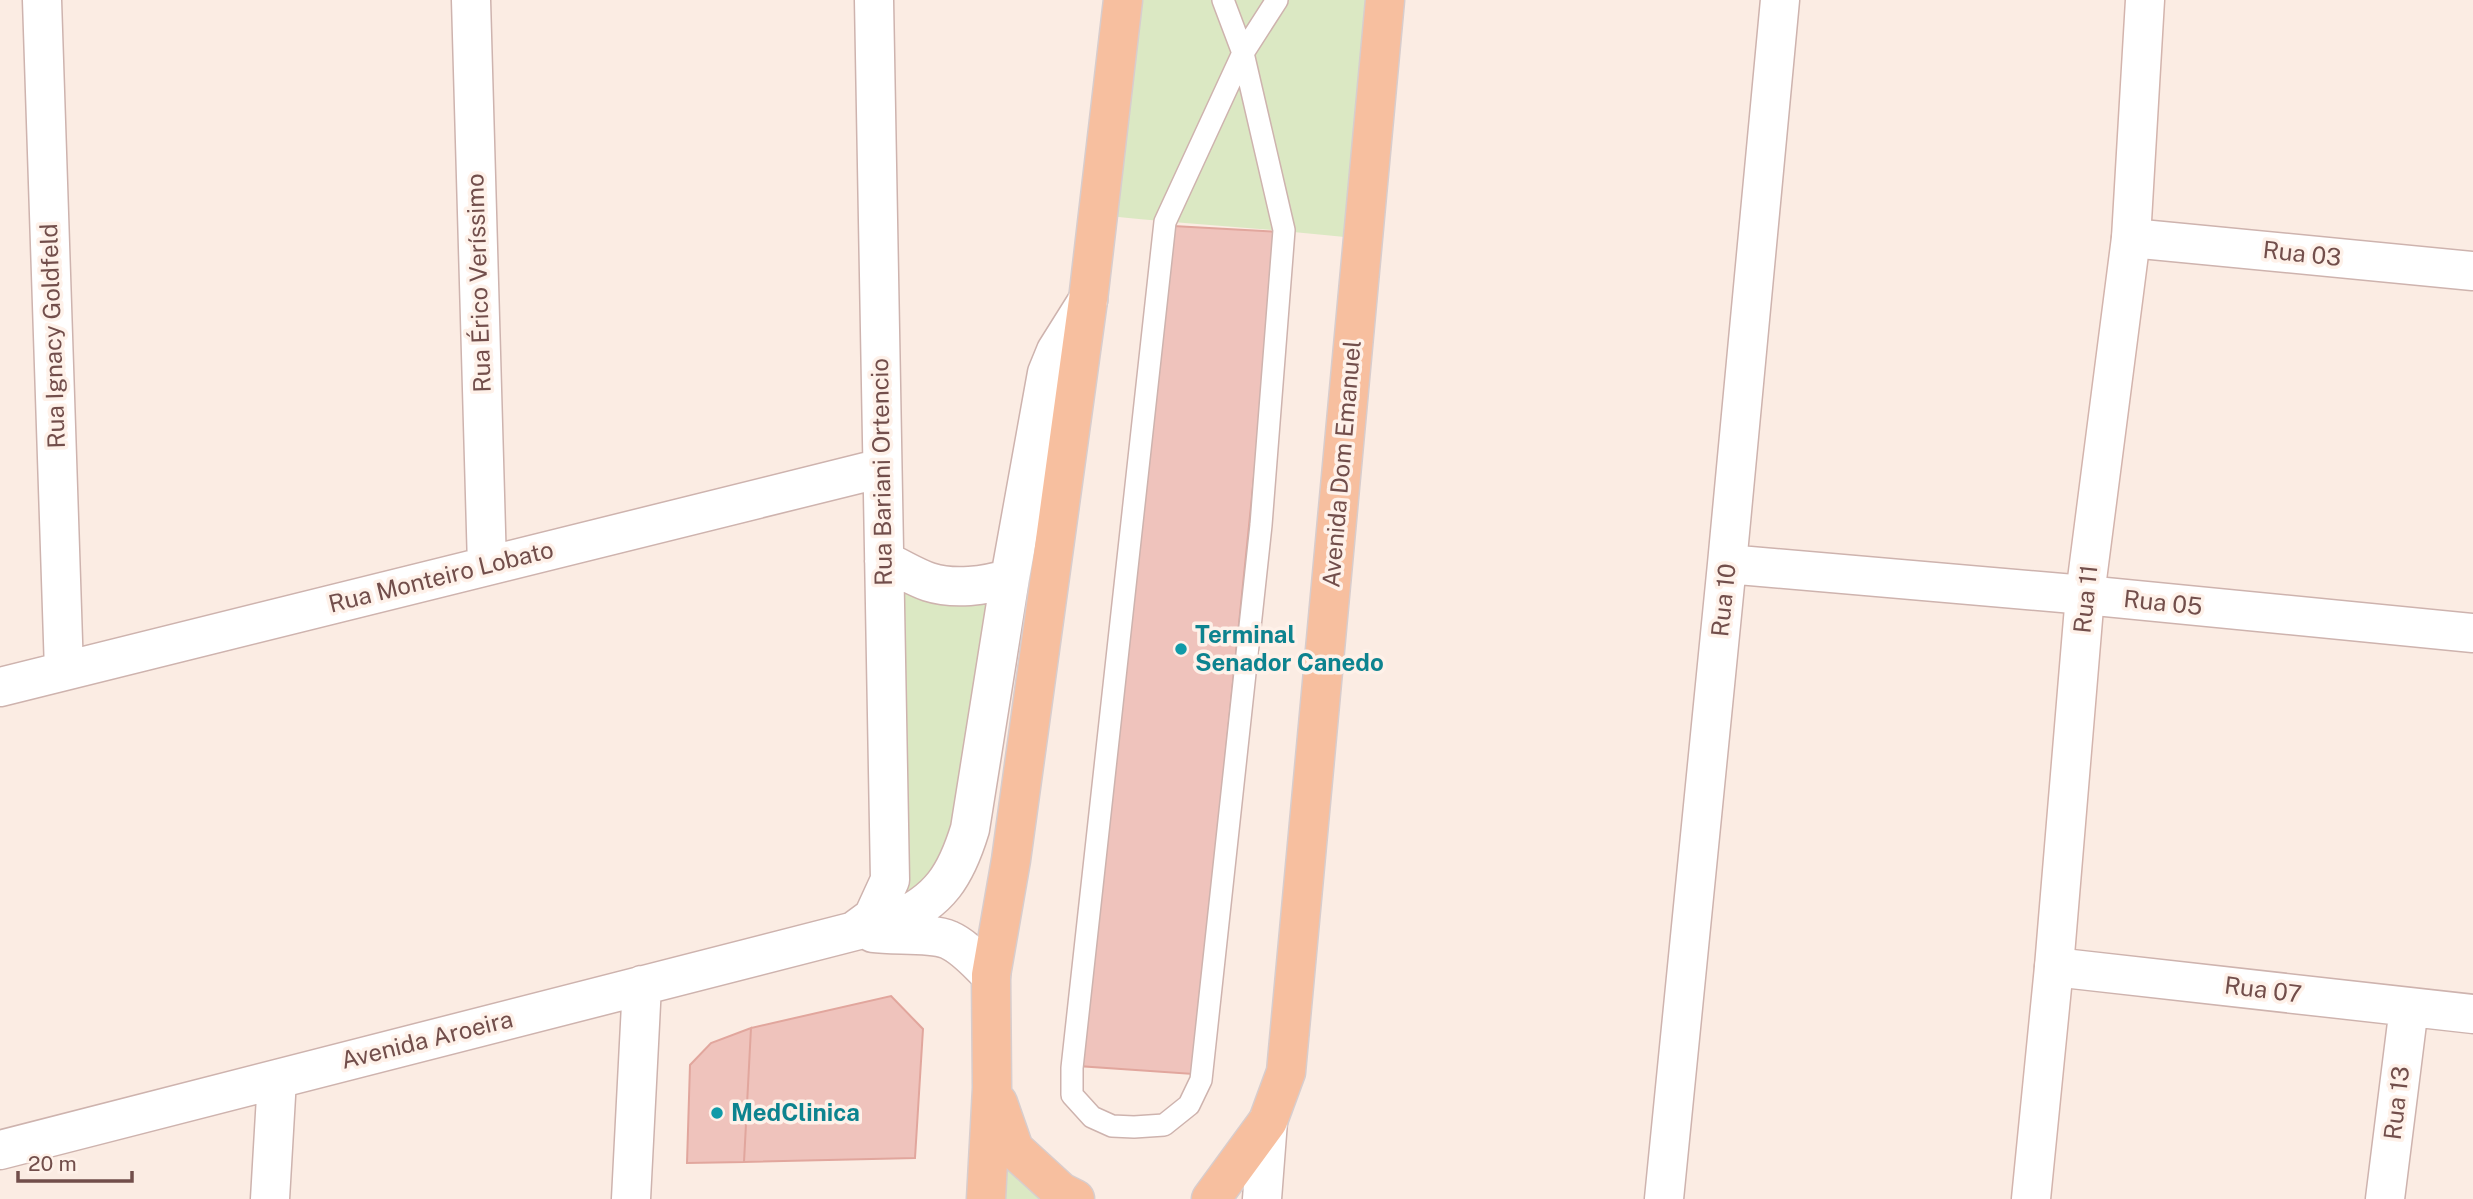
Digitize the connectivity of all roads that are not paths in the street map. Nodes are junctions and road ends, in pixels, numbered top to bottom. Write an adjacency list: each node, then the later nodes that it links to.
1 (42, 0): 21 (street, Rua Ignacy Goldfeld)
2 (471, 0): 17 (street, Rua Érico Veríssimo)
3 (874, 0): 14 (street, Rua Bariani Ortencio)
4 (1123, 0): 13 (main road)
5 (1223, 0): 10 (lane)
6 (1277, 0): 10 (lane)
7 (1385, 0): 31 (main road, Avenida Dom Emanuel)
8 (1780, 0): 16 (street, Rua 10)
9 (2145, 0): 11 (street, Rua 11)
10 (1243, 53): 10 (lane)
11 (2131, 238): 12 (street, Rua 03); 19 (street, Rua 11)
12 (2473, 271)
13 (1088, 300): 18 (street, Avenida Aroeira); 25 (main road)
14 (882, 468): 15 (street, Rua Bariani Ortencio); 17 (street, Rua Monteiro Lobato)
15 (884, 561): 18 (street); 23 (street, Rua Bariani Ortencio)
16 (1727, 564): 19 (street, Rua 05); 39 (street, Rua 10)
17 (487, 566): 21 (street, Rua Monteiro Lobato)
18 (1010, 578): 23 (street, Avenida Aroeira)
19 (2085, 595): 20 (street, Rua 05); 24 (street, Rua 11)
20 (2473, 633)
21 (64, 671): 22 (street, Rua Monteiro Lobato)
22 (0, 687)
23 (854, 931): 25 (street); 26 (street, Avenida Aroeira)
24 (2054, 967): 27 (street, Rua 07); 40 (street, Rua 11)
25 (991, 975): 30 (main road)
26 (642, 985): 29 (street, Avenida Aroeira); 34 (street)
27 (2409, 1007): 28 (street, Rua 07); 41 (street, Rua 13)
28 (2473, 1014)
29 (277, 1079): 32 (street, Avenida Aroeira); 33 (street)
30 (992, 1087): 35 (main road); 36 (main road)
31 (1268, 1121): 37 (main road, Avenida Dom Emanuel); 38 (street)
32 (0, 1150)
33 (270, 1199)
34 (631, 1199)
35 (986, 1199)
36 (1075, 1199)
37 (1211, 1199)
38 (1262, 1199)
39 (1664, 1199)
40 (2031, 1199)
41 (2385, 1199)

